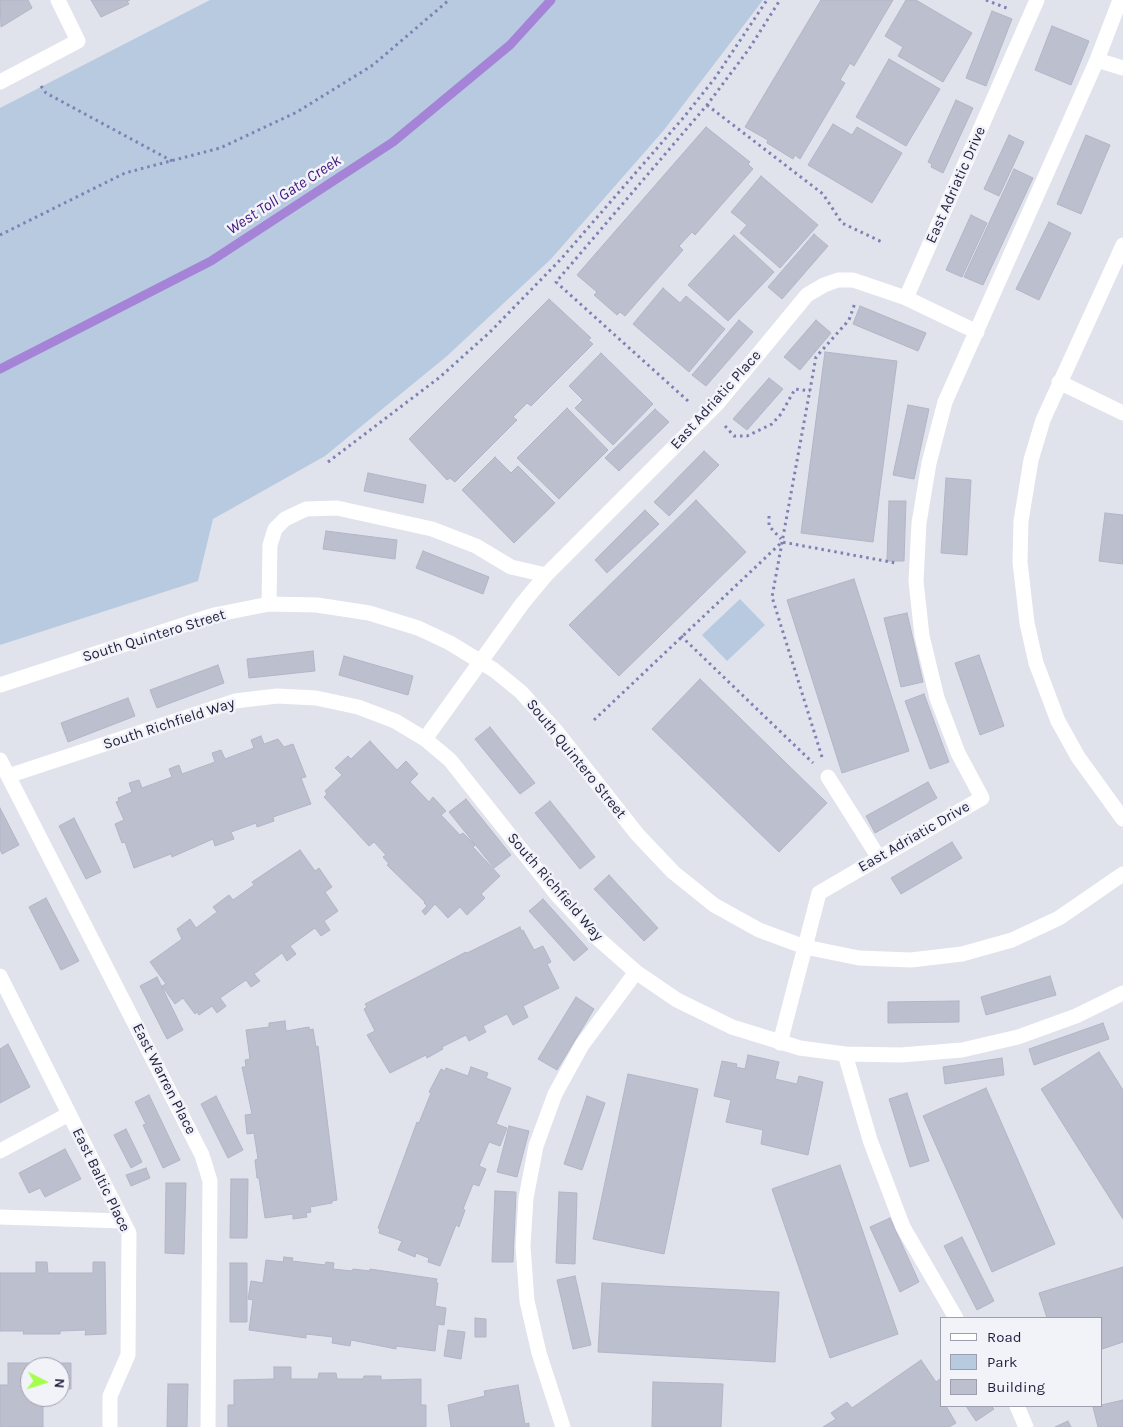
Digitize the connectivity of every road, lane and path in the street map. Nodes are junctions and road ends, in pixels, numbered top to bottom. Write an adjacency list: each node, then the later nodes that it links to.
1 (58, 0): 10 (street)
2 (449, 0): 12 (path)
3 (767, 0): 24 (path)
4 (780, 0): 11 (path)
5 (1038, 0): 16 (street, East Adriatic Drive)
6 (1121, 1): 7 (street, East Adriatic Drive)
7 (1097, 60): 8 (street); 18 (street, East Adriatic Drive)
8 (1123, 68)
9 (36, 80): 12 (path)
10 (0, 82)
11 (706, 105): 14 (path); 21 (path)
12 (172, 160): 13 (path)
13 (0, 235)
14 (882, 242)
15 (1123, 245): 19 (street)
16 (906, 298): 18 (street); 28 (street, East Adriatic Place)
17 (856, 300): 20 (path)
18 (977, 332): 39 (street, East Adriatic Drive)
19 (1059, 382): 22 (street); 38 (street)
20 (810, 391): 23 (path); 26 (path)
21 (690, 403)
22 (1123, 413)
23 (729, 430)
24 (328, 462)
25 (769, 516): 26 (path)
26 (782, 541): 27 (path); 30 (path); 37 (path)
27 (904, 565)
28 (546, 575): 29 (street); 31 (street, East Adriatic Place)
29 (270, 604): 31 (street, South Quintero Street); 32 (street, South Quintero Street)
30 (681, 636): 33 (path); 37 (path)
31 (481, 662): 34 (street, East Adriatic Place); 41 (street, South Quintero Street)
32 (0, 685)
33 (594, 720)
34 (425, 739): 36 (street, South Richfield Way); 42 (street, South Richfield Way)
35 (0, 760): 36 (street, East Warren Place)
36 (8, 776): 54 (street, East Warren Place)
37 (828, 777): 39 (street)
38 (1123, 819)
39 (878, 858): 41 (street, East Adriatic Drive)
40 (1123, 874): 41 (street, South Quintero Street)
41 (805, 947): 45 (street, East Adriatic Drive)
42 (636, 972): 45 (street, South Richfield Way); 55 (street)
43 (0, 976): 47 (street, East Baltic Place)
44 (1123, 993): 46 (street, South Richfield Way)
45 (780, 1043): 46 (street, South Richfield Way)
46 (845, 1054): 51 (street)
47 (69, 1114): 48 (street); 50 (street, East Baltic Place)
48 (0, 1151)
49 (0, 1217): 50 (street)
50 (123, 1221): 53 (street, East Baltic Place)
51 (955, 1317)
52 (1018, 1407): 56 (street)
53 (110, 1427)
54 (208, 1427)
55 (563, 1427)
56 (1026, 1427)

